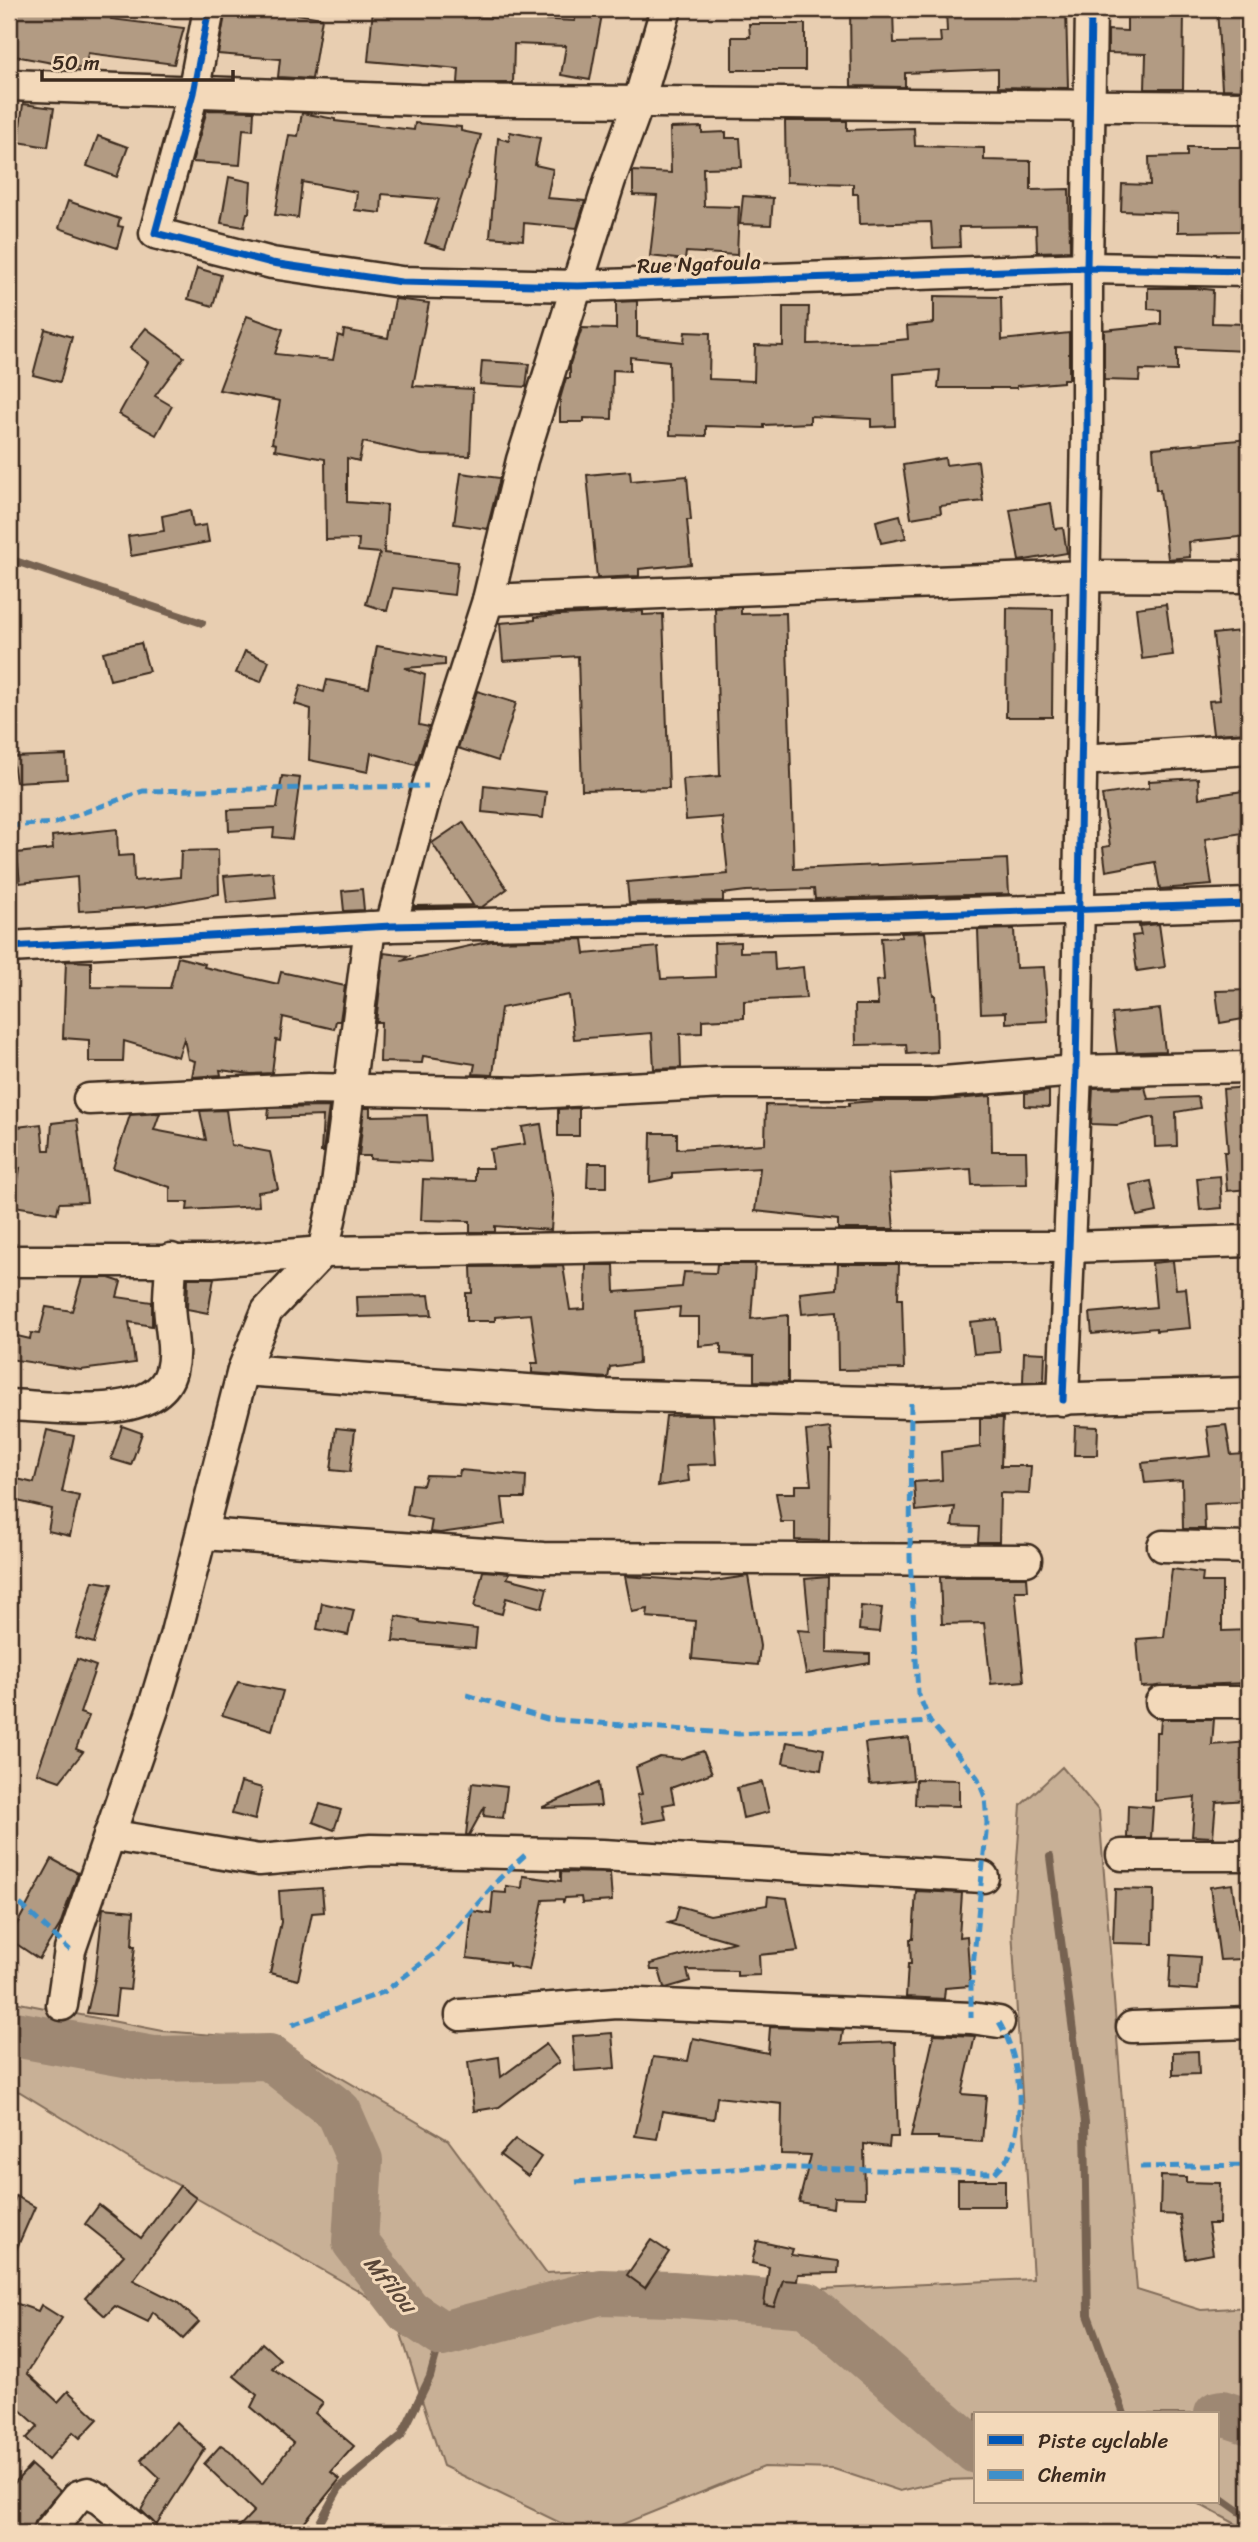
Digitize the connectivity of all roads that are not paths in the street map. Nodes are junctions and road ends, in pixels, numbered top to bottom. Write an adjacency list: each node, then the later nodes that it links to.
1 (209, 9): 5 (street)
2 (666, 9): 6 (street)
3 (1091, 9): 7 (street)
4 (9, 85): 5 (street)
5 (193, 93): 6 (street); 11 (street, Rue Ngafoula)
6 (639, 101): 7 (street); 11 (street)
7 (1090, 105): 8 (street); 9 (street)
8 (1249, 107)
9 (1087, 268): 10 (street, Rue Ngafoula); 11 (street, Rue Ngafoula); 12 (street)
10 (1249, 271)
11 (578, 286): 14 (street)
12 (1085, 576): 13 (street); 14 (street); 16 (street)
13 (1249, 577)
14 (488, 600): 19 (street)
15 (1249, 749): 16 (street)
16 (1081, 760): 18 (street)
17 (1249, 904): 18 (street)
18 (1079, 909): 19 (street); 22 (street)
19 (380, 927): 20 (street); 23 (street)
20 (9, 947)
21 (1249, 1067): 22 (street)
22 (1076, 1070): 23 (street); 26 (street)
23 (348, 1088): 24 (street); 27 (street)
24 (89, 1098)
25 (1249, 1241): 26 (street)
26 (1070, 1247): 27 (street); 32 (street)
27 (323, 1252): 28 (street); 30 (street)
28 (171, 1259): 29 (street); 33 (street)
29 (9, 1261)
30 (243, 1370): 32 (street); 34 (street)
31 (1249, 1393): 32 (street)
32 (1063, 1400)
33 (9, 1405)
34 (203, 1534): 37 (street); 40 (street)
35 (1163, 1546): 36 (street)
36 (1249, 1548)
37 (1026, 1560)
38 (1161, 1702): 39 (street)
39 (1249, 1702)
40 (109, 1835): 43 (street); 44 (street)
41 (1122, 1855): 42 (street)
42 (1249, 1855)
43 (983, 1877)
44 (62, 2005)
45 (461, 2015): 46 (street)
46 (999, 2022)
47 (1249, 2023): 48 (street)
48 (1132, 2027)
49 (48, 2533): 50 (street)
50 (141, 2533)

